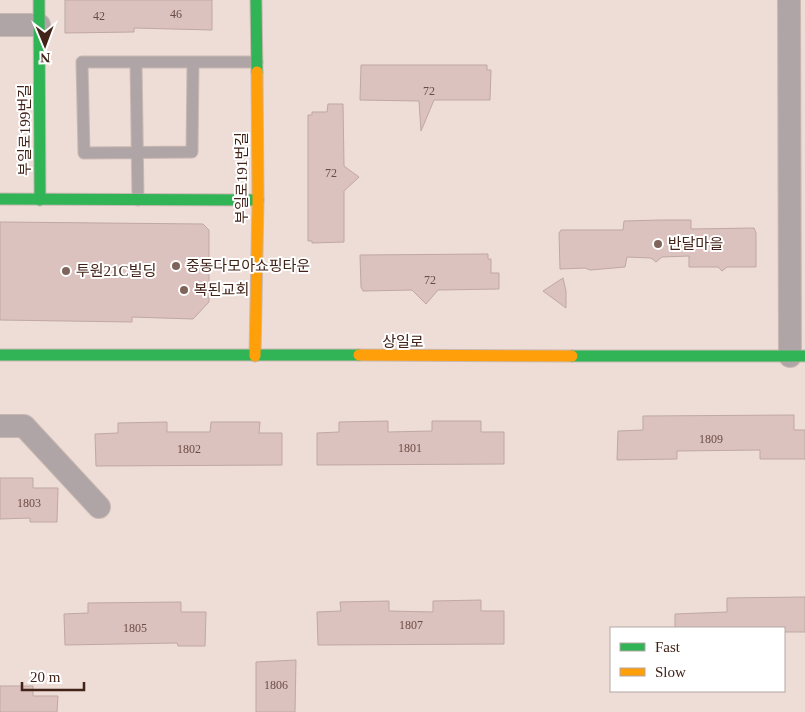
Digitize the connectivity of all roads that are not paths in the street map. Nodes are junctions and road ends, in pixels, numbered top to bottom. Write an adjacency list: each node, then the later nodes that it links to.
1 (39, 0): 5 (street, 부일로199번길)
2 (256, 0): 8 (street, 부일로191번길)
3 (789, 0): 16 (street)
4 (0, 25): 5 (street)
5 (39, 25): 11 (street, 부일로199번길)
6 (136, 62): 7 (lane); 9 (lane); 9 (lane)
7 (193, 62): 8 (lane); 9 (lane)
8 (257, 62): 13 (street, 부일로191번길)
9 (137, 152): 12 (lane)
10 (0, 200): 11 (street)
11 (40, 200): 12 (street)
12 (138, 200): 13 (street)
13 (258, 200): 15 (street, 부일로191번길)
14 (0, 355): 15 (street, 상일로)
15 (255, 356): 16 (street, 상일로)
16 (797, 356)
17 (0, 426): 18 (street)
18 (99, 507)

